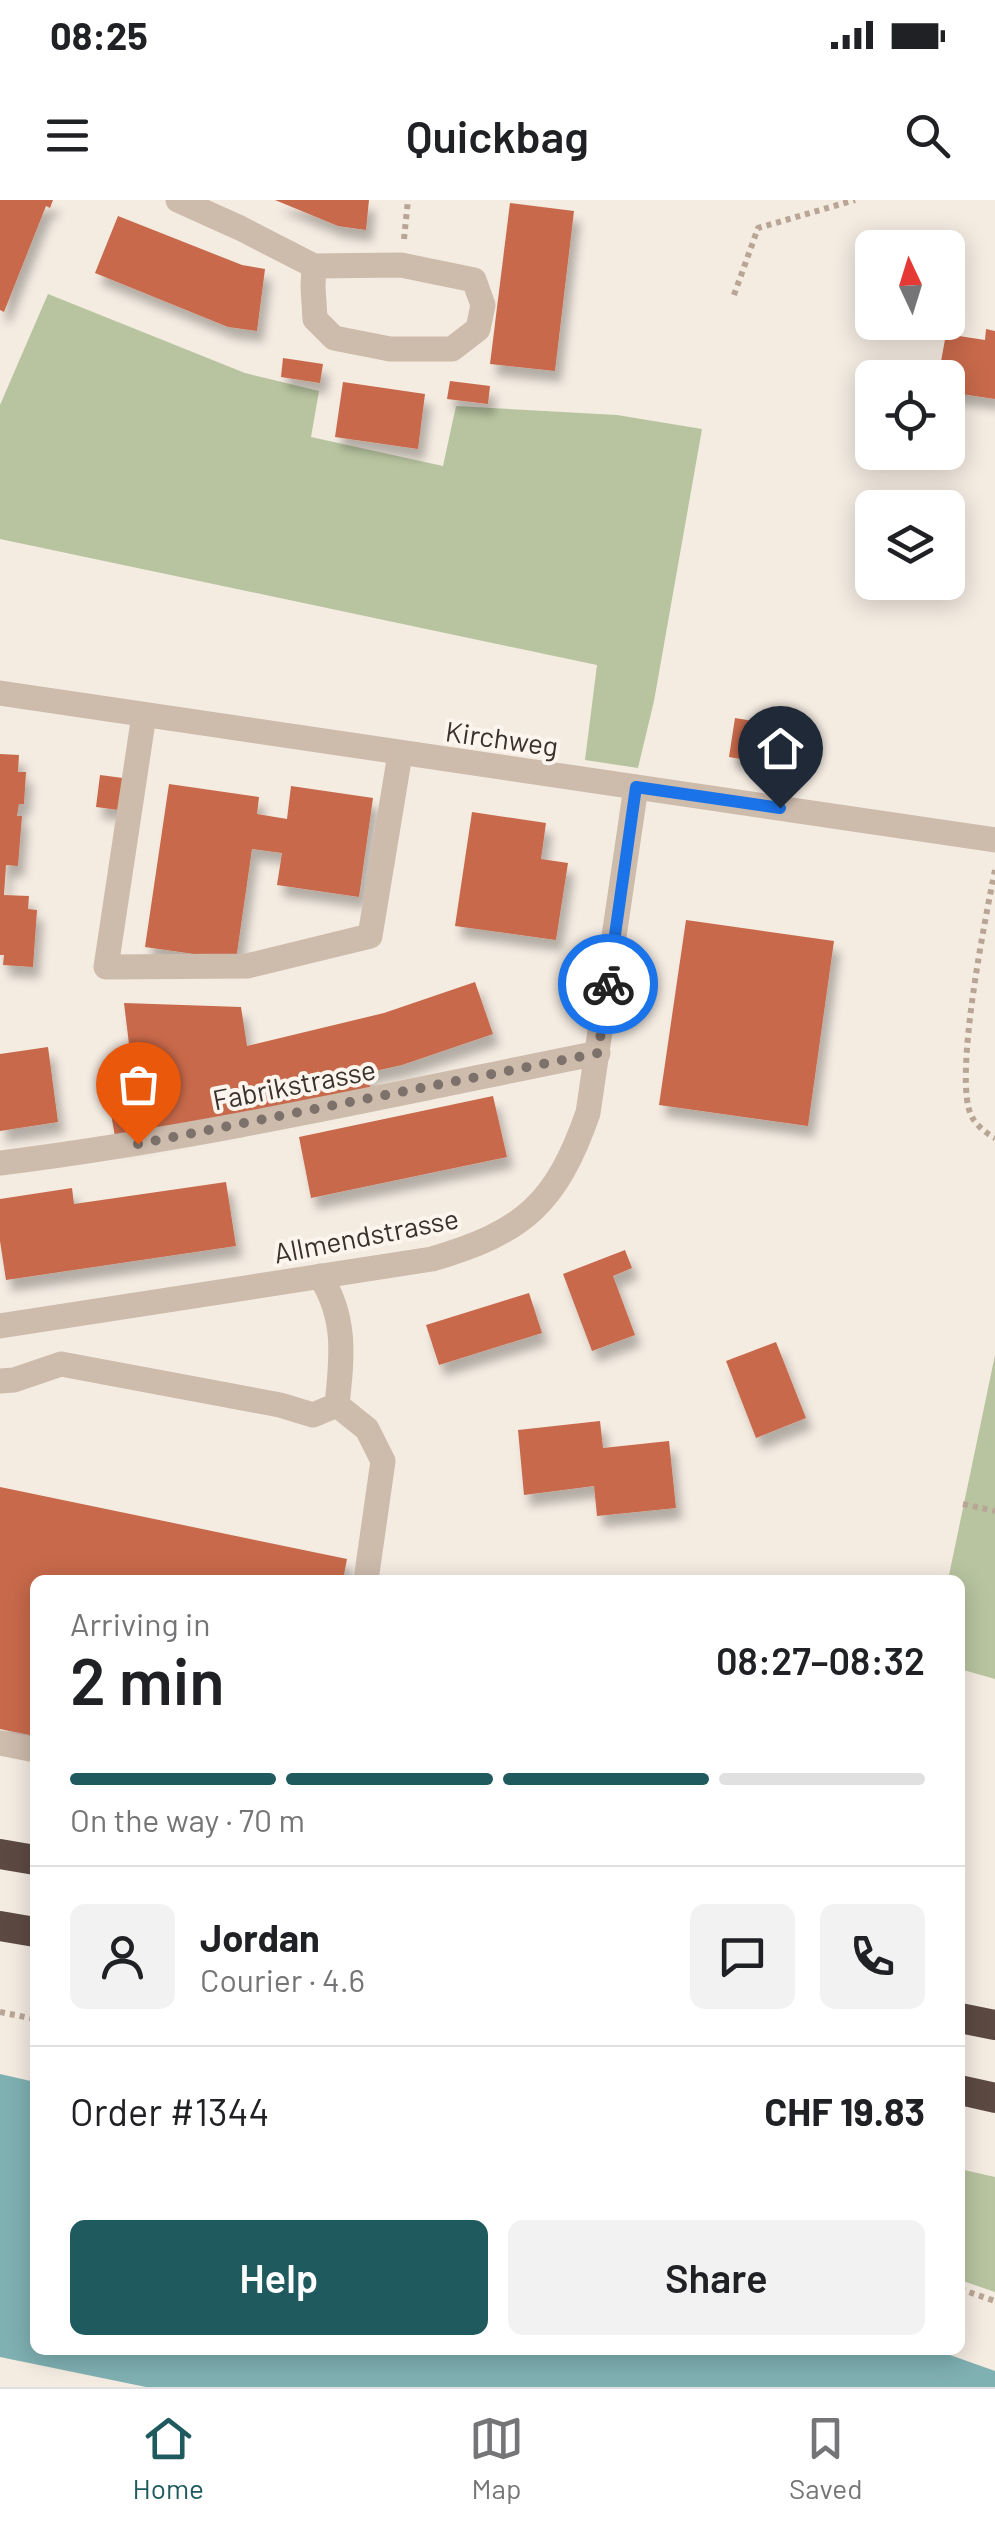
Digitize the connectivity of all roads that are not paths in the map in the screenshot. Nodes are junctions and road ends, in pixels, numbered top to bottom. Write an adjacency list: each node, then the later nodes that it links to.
1 (178, 200): 2 (street)
2 (314, 266): 2 (street)
3 (0, 693): 4 (street, Kirchweg)
4 (144, 715): 5 (street, Kirchweg); 5 (street)
5 (400, 754): 6 (street, Kirchweg)
6 (636, 787): 7 (street, Kirchweg); 8 (street, Allmendstrasse)
7 (995, 840)
8 (598, 1053): 9 (street, Fabrikstrasse); 10 (street, Allmendstrasse)
9 (0, 1162)
10 (320, 1276): 11 (street, Allmendstrasse); 13 (street)
11 (0, 1326)
12 (0, 1382): 13 (street)
13 (337, 1405): 14 (street)
14 (367, 1575)
15 (0, 1743): 16 (street)
16 (30, 1749)
17 (0, 1854): 18 (highway)
18 (30, 1859)
19 (0, 1926): 20 (highway)
20 (30, 1931)
21 (0, 1947): 22 (highway)
22 (30, 1950)
23 (965, 2019): 24 (highway)
24 (995, 2025)
25 (965, 2091): 26 (highway)
26 (995, 2098)

